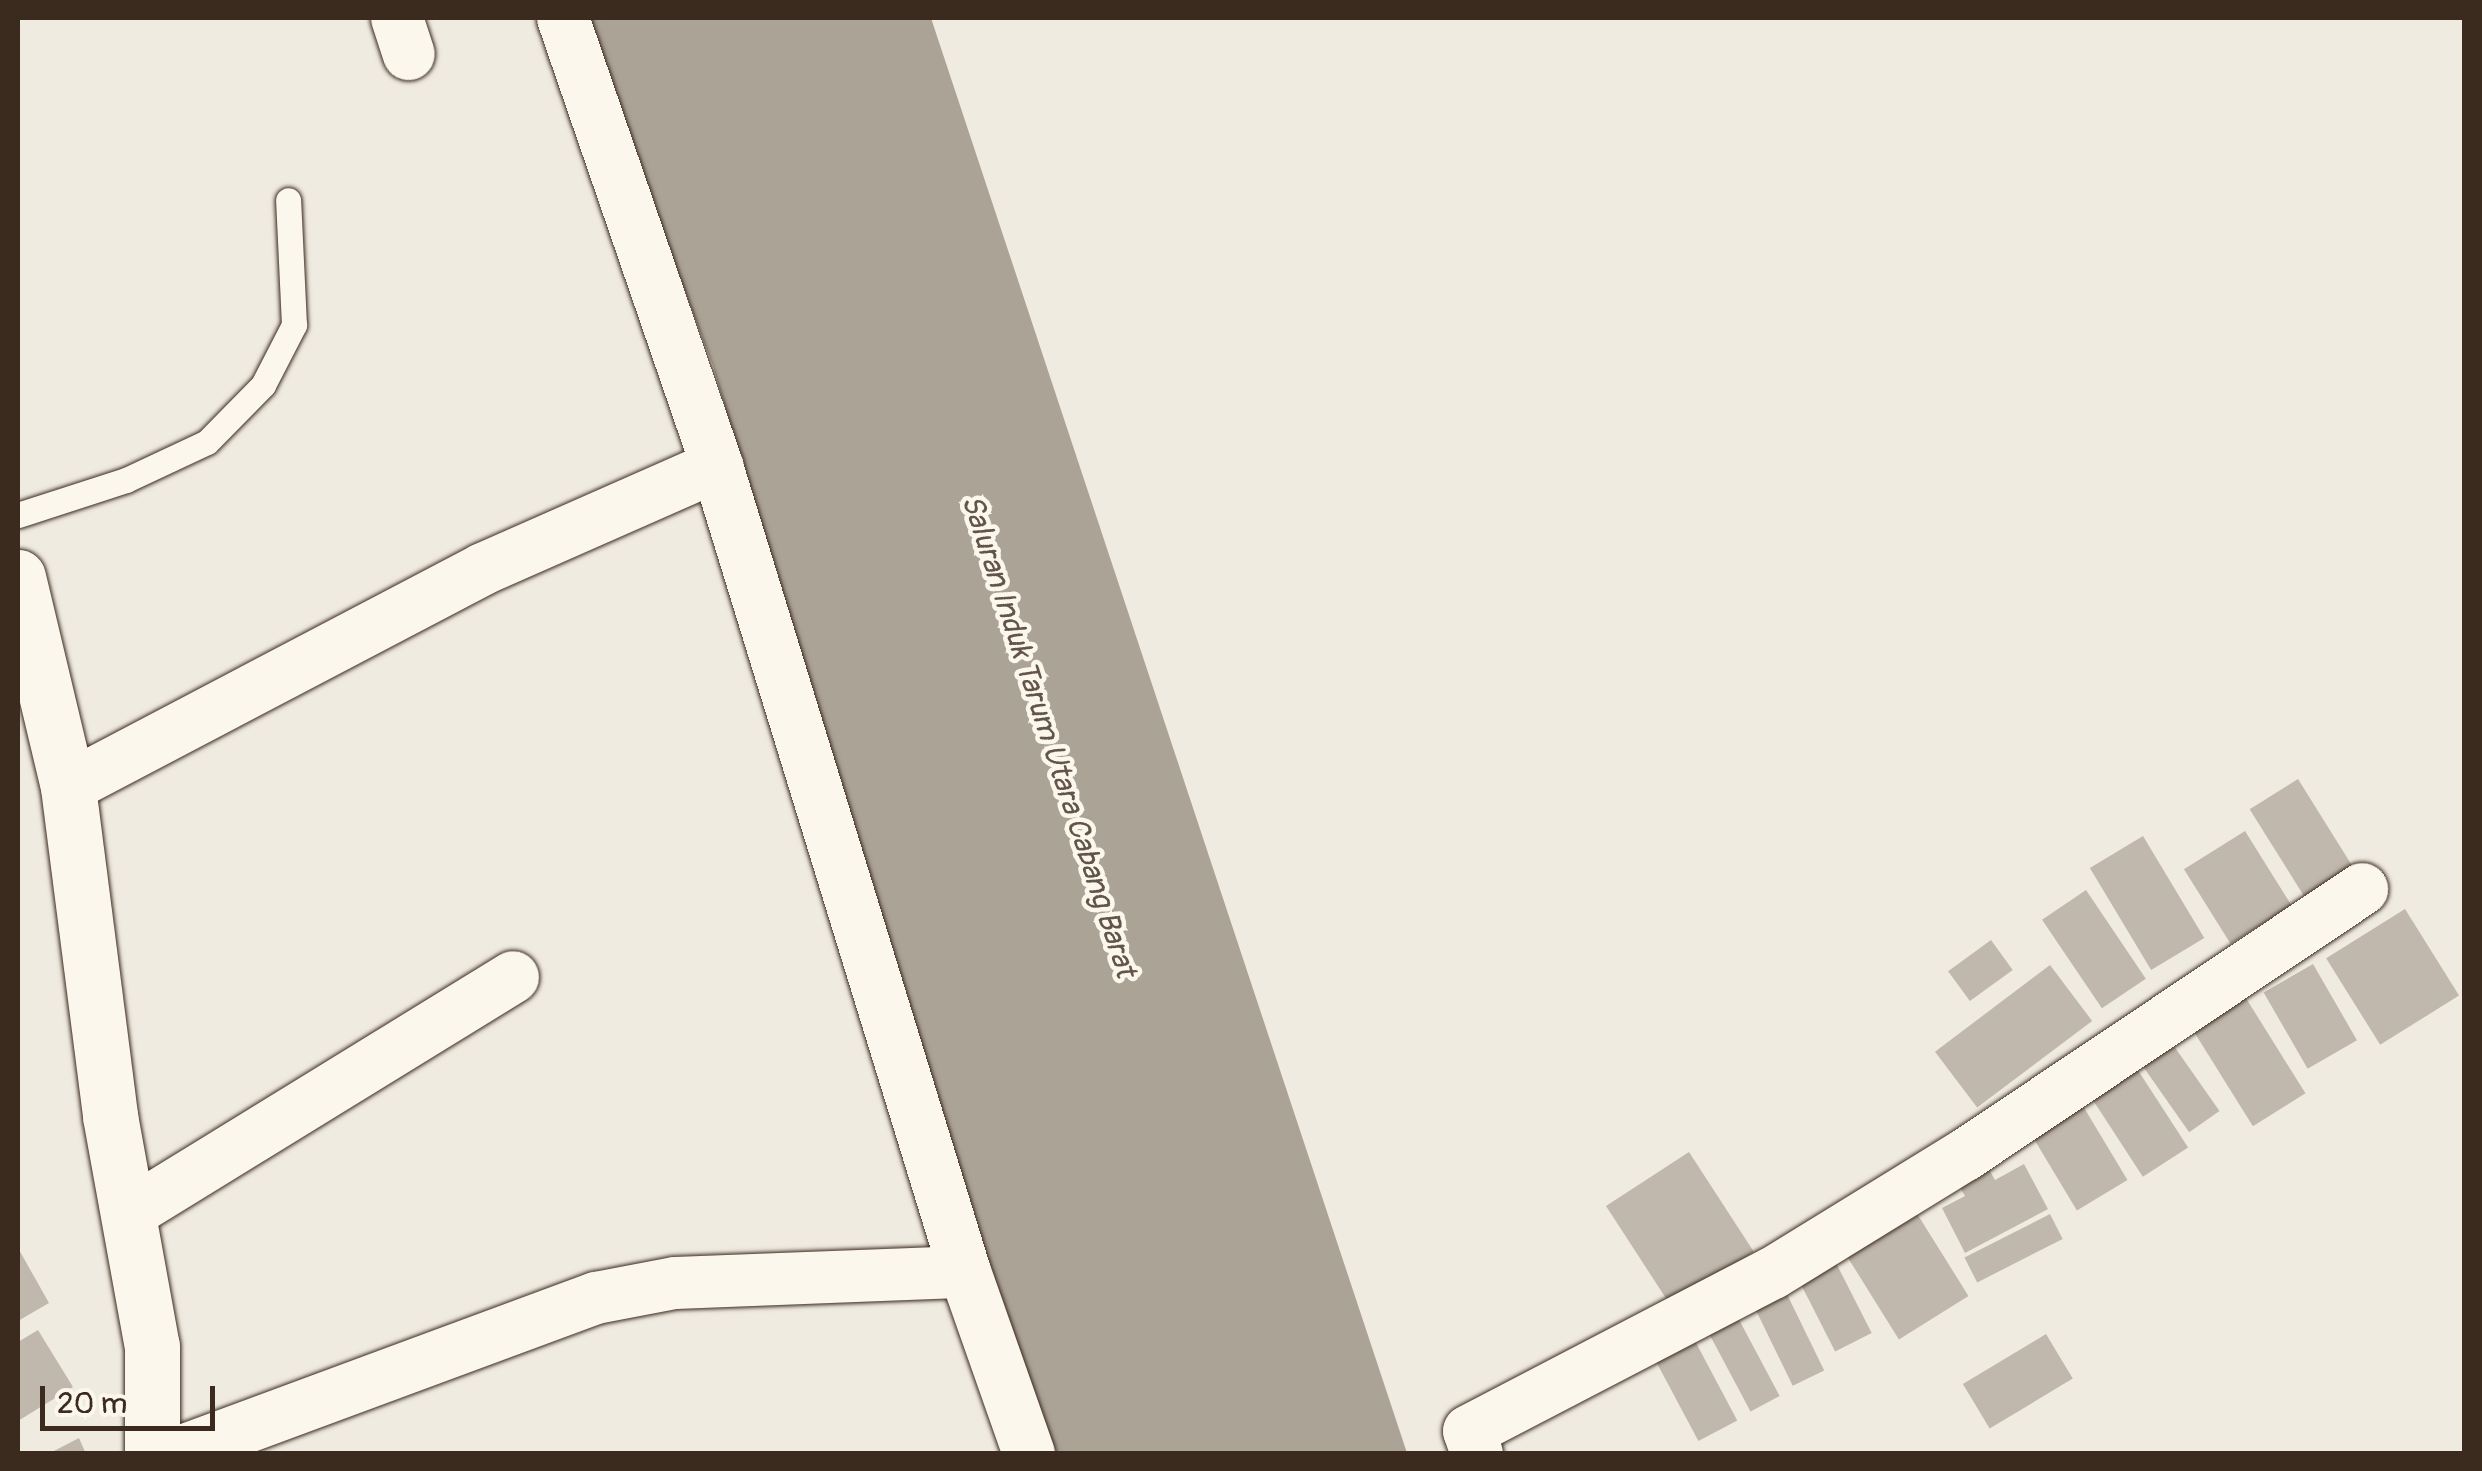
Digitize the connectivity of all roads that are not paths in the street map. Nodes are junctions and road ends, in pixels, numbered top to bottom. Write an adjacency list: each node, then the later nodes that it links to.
1 (563, 18): 3 (street)
2 (288, 200): 4 (lane)
3 (716, 466): 6 (street); 10 (street)
4 (18, 516)
5 (18, 577): 6 (main road)
6 (68, 787): 9 (main road)
7 (2362, 889): 14 (street)
8 (513, 977): 9 (street)
9 (128, 1214): 11 (main road)
10 (965, 1272): 12 (street); 13 (street)
11 (152, 1454)
12 (174, 1454)
13 (1029, 1454)
14 (1477, 1454)

